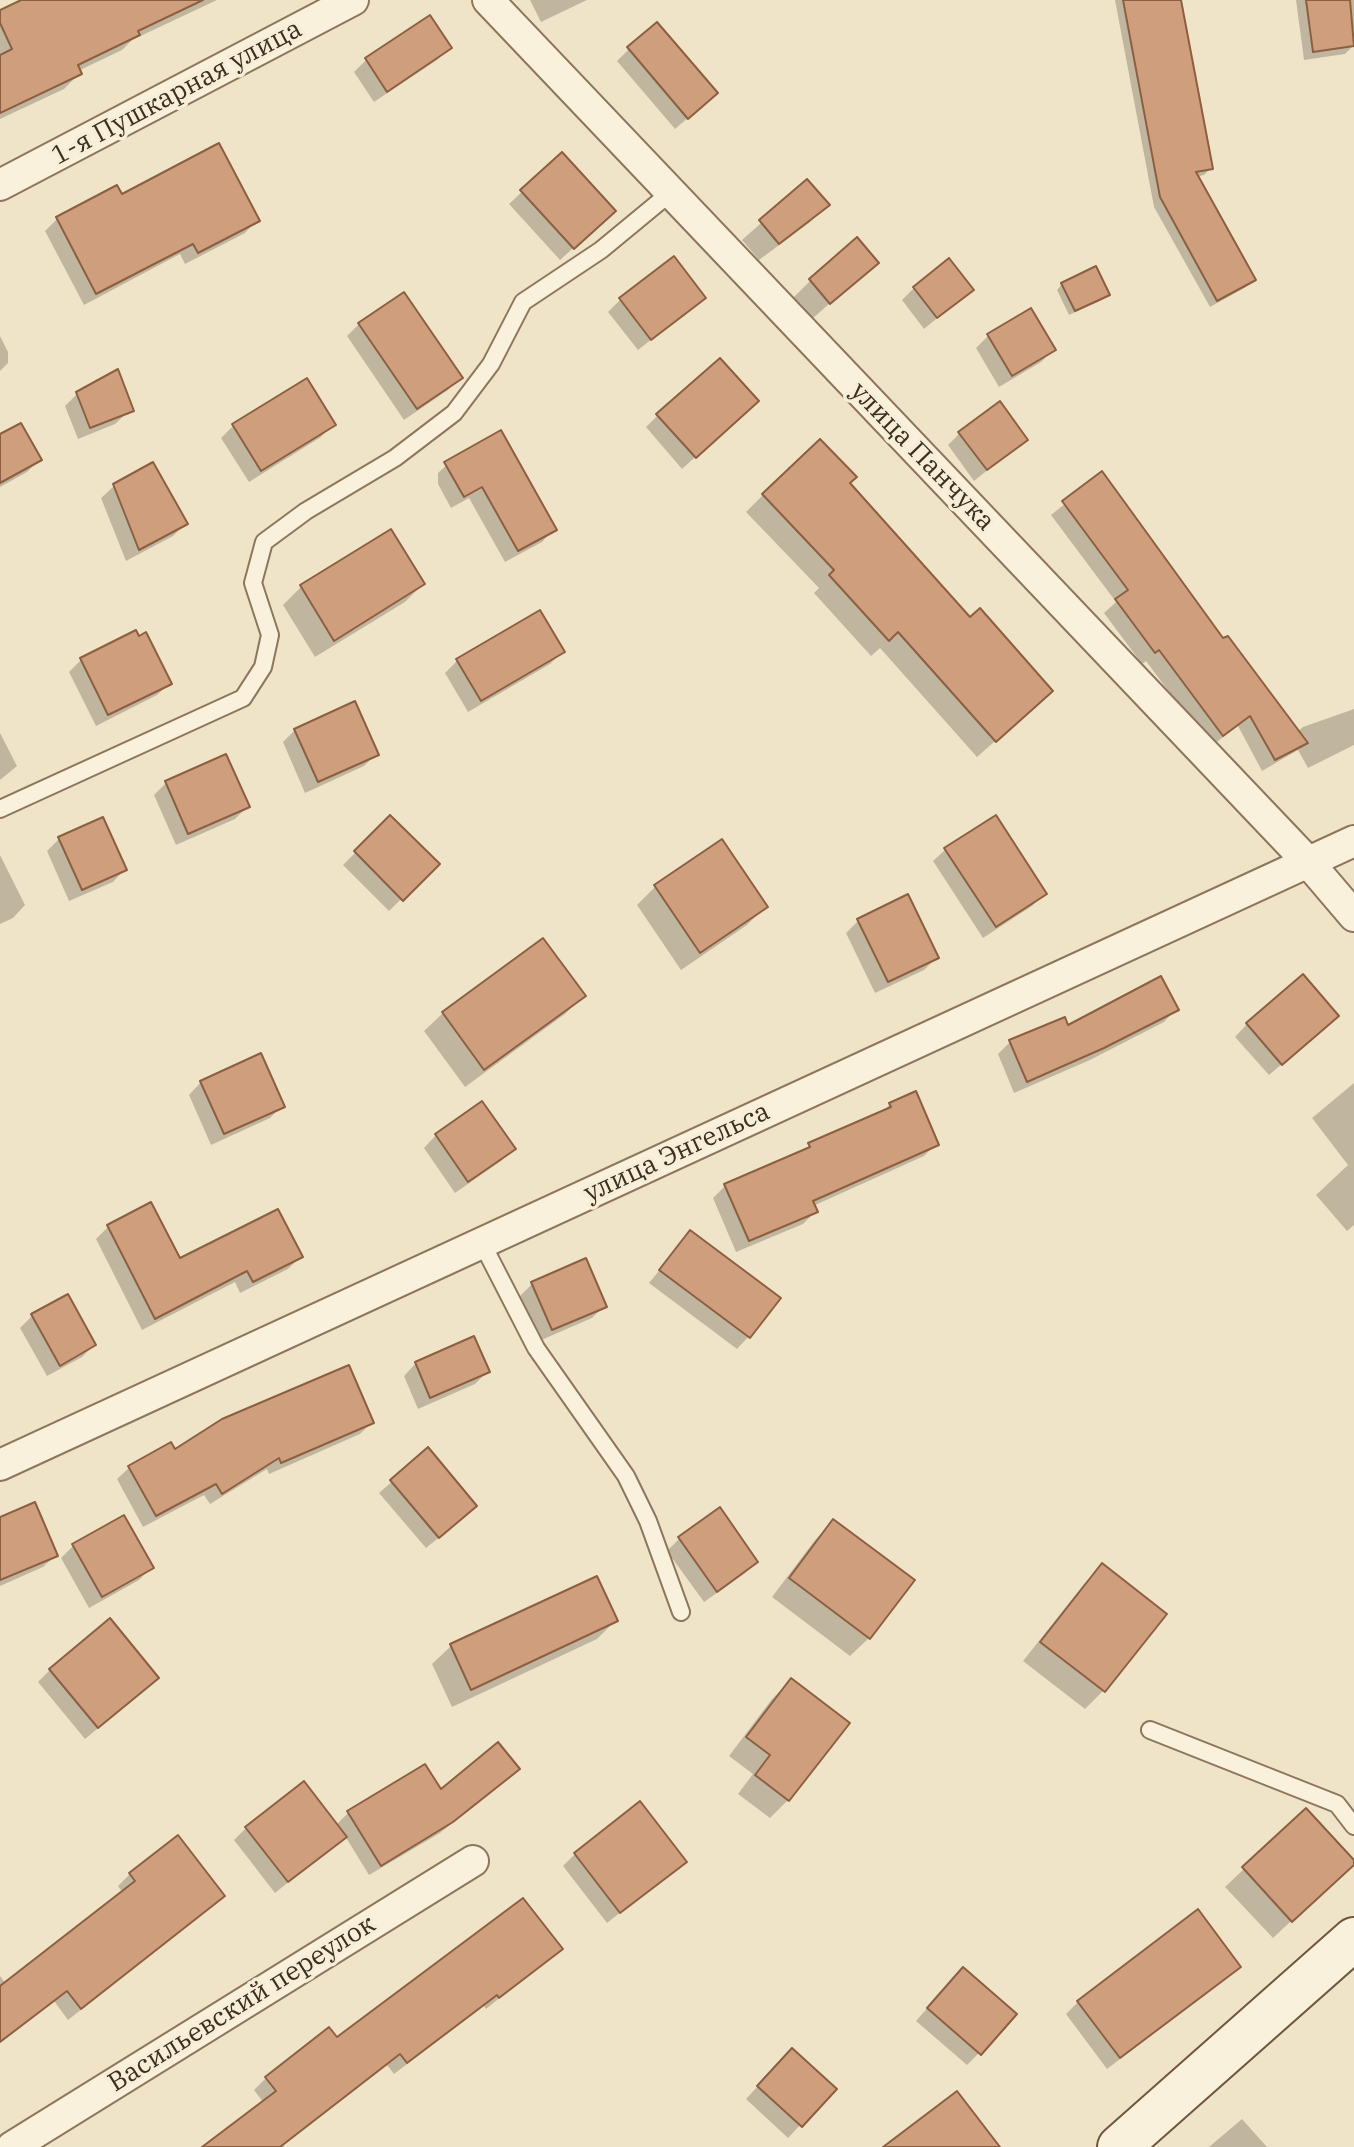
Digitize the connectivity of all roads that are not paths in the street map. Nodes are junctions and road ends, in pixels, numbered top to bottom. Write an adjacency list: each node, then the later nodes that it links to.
1 (353, 0): 3 (street, 1-я Пушкарная улица)
2 (488, 0): 4 (street, улица Панчука)
3 (0, 185)
4 (670, 193): 5 (lane); 7 (street, улица Панчука)
5 (0, 809)
6 (1354, 841): 7 (street, улица Энгельса)
7 (1308, 862): 8 (street, улица Панчука); 9 (street, улица Энгельса)
8 (1354, 916)
9 (482, 1243): 10 (street, улица Энгельса); 11 (lane)
10 (0, 1465)
11 (681, 1612)
12 (1150, 1730): 13 (lane)
13 (1354, 1826)
14 (473, 1861): 16 (street, Васильевский переулок)
15 (1354, 1939): 17 (main road)
16 (12, 2147)
17 (1119, 2147)

